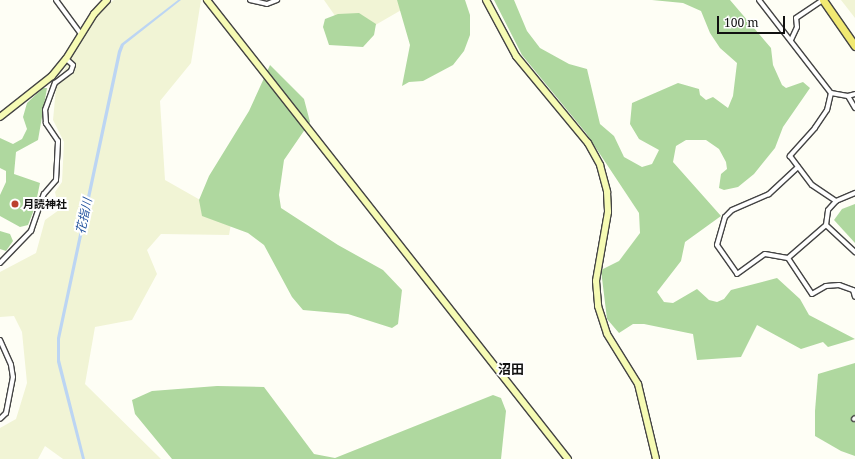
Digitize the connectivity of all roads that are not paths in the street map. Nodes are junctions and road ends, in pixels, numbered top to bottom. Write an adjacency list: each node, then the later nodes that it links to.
1 (56, 0): 9 (street)
2 (107, 0): 9 (street)
3 (207, 0): 29 (street)
4 (250, 0): 5 (street)
5 (277, 0)
6 (486, 0): 30 (street)
7 (759, 0): 10 (street)
8 (823, 0): 10 (street); 11 (main road)
9 (81, 34): 12 (street)
10 (791, 40): 13 (street)
11 (855, 46)
12 (66, 59): 17 (street); 24 (street)
13 (832, 93): 15 (street); 18 (street)
14 (855, 94): 15 (street)
15 (848, 96): 16 (street)
16 (855, 108)
17 (0, 118)
18 (798, 167): 20 (street); 23 (street)
19 (855, 193): 20 (street)
20 (836, 201): 21 (street)
21 (826, 225): 22 (street); 23 (street)
22 (855, 252)
23 (788, 258): 25 (street)
24 (0, 263)
25 (854, 288): 26 (street)
26 (855, 297)
27 (0, 340): 28 (street)
28 (0, 420)
29 (568, 459)
30 (656, 459)

